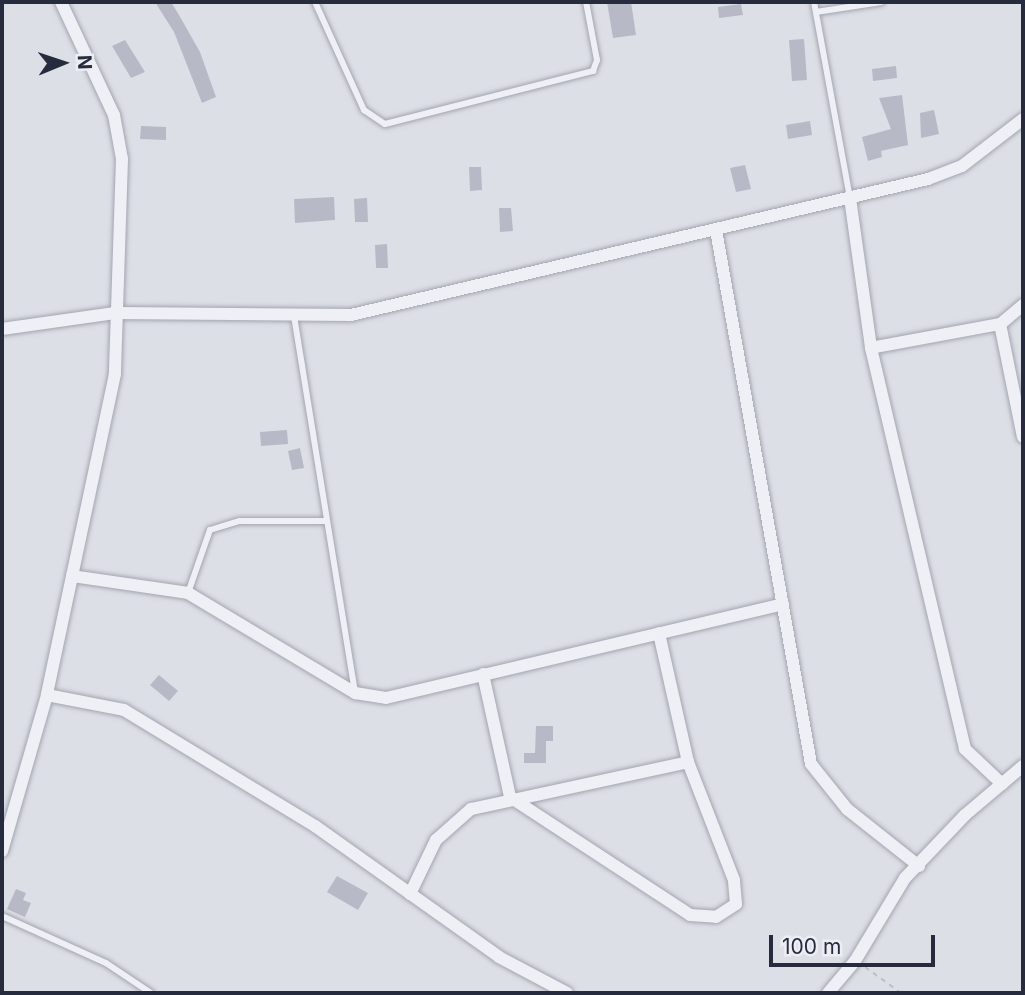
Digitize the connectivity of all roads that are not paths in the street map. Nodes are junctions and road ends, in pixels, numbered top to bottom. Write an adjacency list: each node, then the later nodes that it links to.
1 (61, 2): 11 (street)
2 (315, 2): 3 (lane)
3 (586, 2)
4 (814, 2): 6 (lane)
5 (881, 2): 6 (lane)
6 (816, 12): 8 (lane)
7 (1023, 119): 8 (street)
8 (850, 198): 9 (street); 15 (street)
9 (716, 230): 12 (street); 20 (street)
10 (1023, 304): 13 (street)
11 (115, 313): 12 (street); 14 (street); 18 (street)
12 (294, 316): 17 (lane)
13 (1000, 324): 15 (street); 16 (street)
14 (2, 329)
15 (871, 348): 27 (street)
16 (1023, 437)
17 (327, 521): 19 (lane); 23 (lane)
18 (72, 576): 19 (street); 24 (street)
19 (188, 593): 23 (street)
20 (783, 604): 21 (street); 30 (street)
21 (659, 633): 22 (street); 25 (street)
22 (483, 674): 23 (street); 28 (street)
23 (355, 693)
24 (47, 695): 29 (street); 31 (street)
25 (688, 762): 28 (street); 28 (street)
26 (1023, 766): 27 (street)
27 (1002, 784): 30 (street)
28 (510, 797): 31 (street)
29 (2, 851)
30 (919, 866): 35 (street)
31 (410, 894): 34 (street)
32 (2, 916): 33 (lane)
33 (151, 993)
34 (567, 993)
35 (828, 993)

